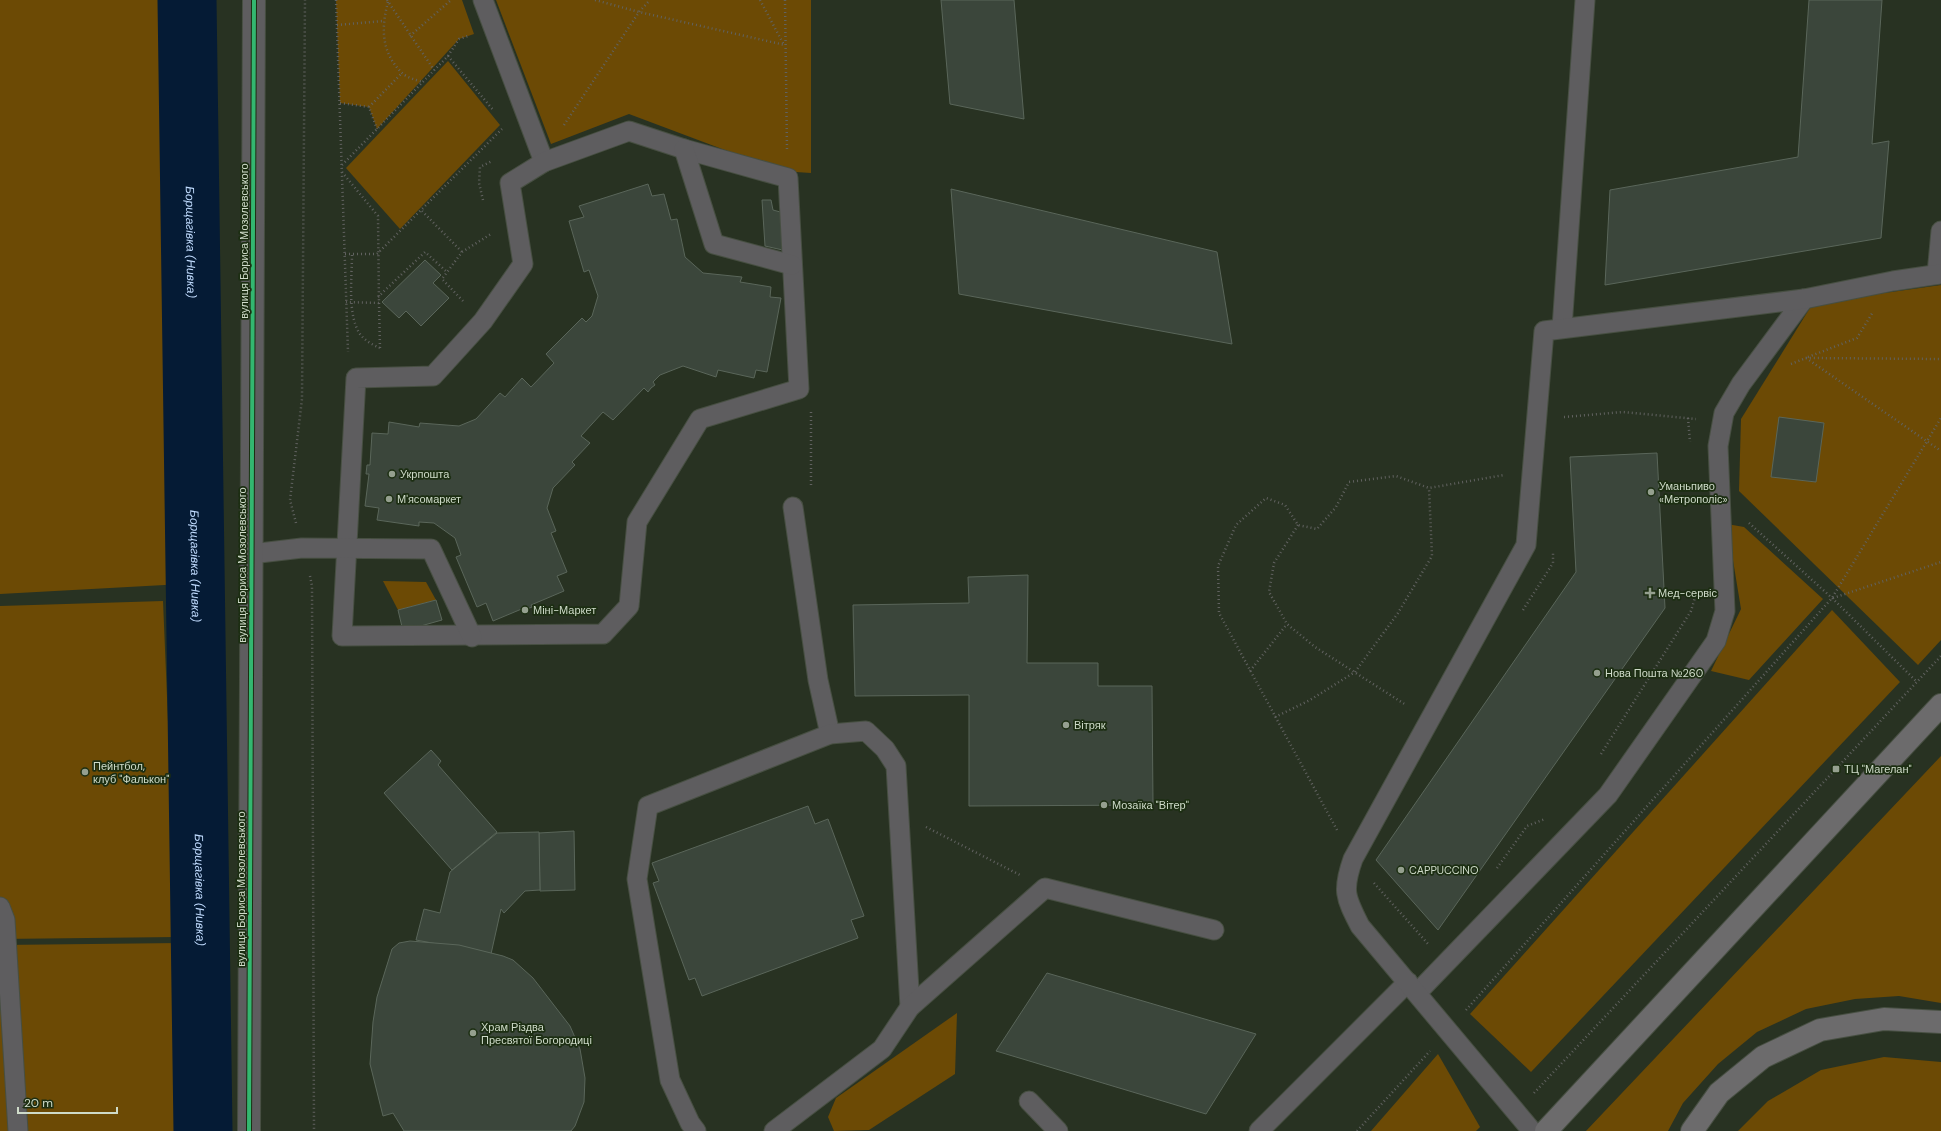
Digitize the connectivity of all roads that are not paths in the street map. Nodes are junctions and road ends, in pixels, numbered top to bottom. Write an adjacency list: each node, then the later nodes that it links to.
1 (254, 0): 13 (street, вулиця Бориса Мозолевського)
2 (483, 0): 5 (lane)
3 (1585, 0): 10 (lane)
4 (684, 149): 5 (lane); 7 (lane); 7 (lane)
5 (544, 162): 12 (lane)
6 (1941, 230): 8 (lane)
7 (792, 265): 14 (lane)
8 (1939, 274): 9 (lane)
9 (1804, 299): 10 (lane); 19 (lane)
10 (1562, 328): 19 (lane)
11 (792, 507): 16 (lane)
12 (346, 548): 13 (lane); 14 (lane); 14 (lane)
13 (251, 554): 24 (street, вулиця Бориса Мозолевського)
14 (472, 636)
15 (1941, 705): 30 (highway)
16 (830, 734): 20 (lane); 25 (lane)
17 (0, 907): 23 (lane)
18 (1214, 930): 20 (lane)
19 (1412, 987): 28 (lane); 29 (lane)
20 (910, 1007): 26 (lane)
21 (1941, 1022): 31 (highway)
22 (1029, 1100): 27 (lane)
23 (18, 1131)
24 (249, 1131)
25 (696, 1131)
26 (774, 1131)
27 (1058, 1131)
28 (1260, 1131)
29 (1532, 1131)
30 (1546, 1131)
31 (1692, 1131)

